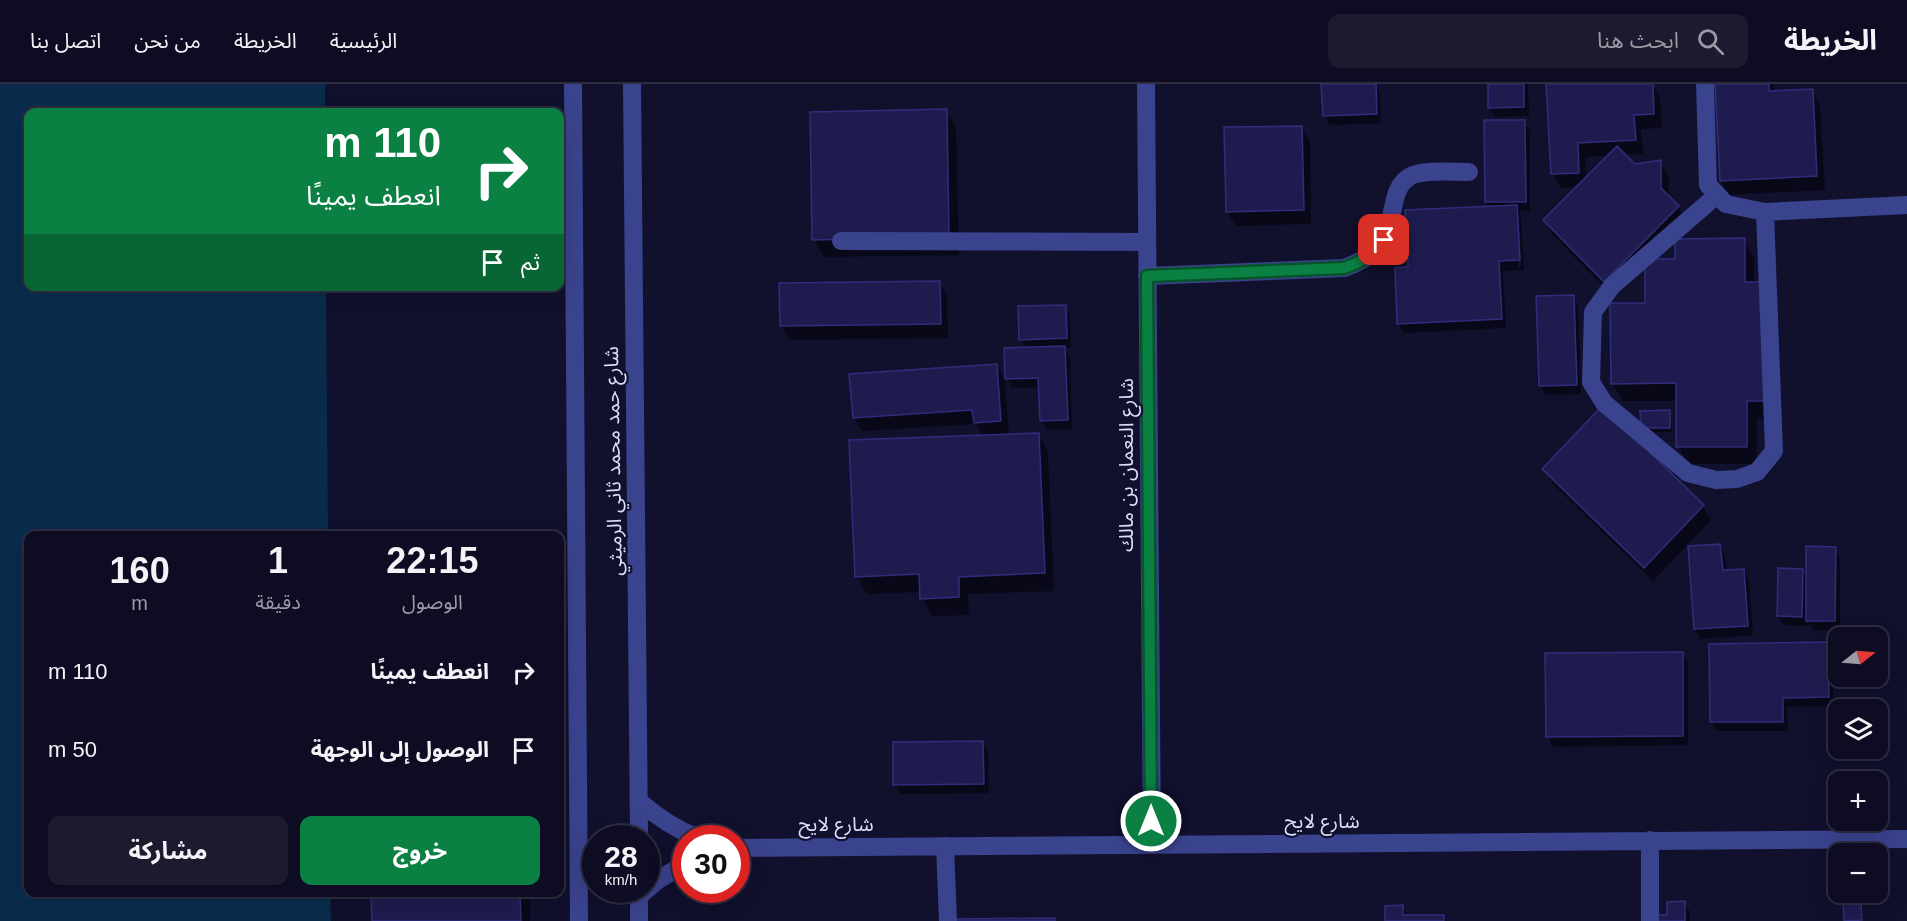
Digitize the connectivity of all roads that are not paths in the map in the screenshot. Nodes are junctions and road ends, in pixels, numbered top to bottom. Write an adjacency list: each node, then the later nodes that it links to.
1 (573, 84): 21 (street, شارع حمد محمد ثاني الرميثي)
2 (632, 84): 12 (street, شارع حمد محمد ثاني الرميثي)
3 (1146, 84): 10 (street, شارع النعمان بن مالك)
4 (1706, 84): 6 (street)
5 (1469, 172): 11 (street)
6 (1717, 195): 8 (street); 8 (street)
7 (1907, 205): 8 (street)
8 (1765, 212)
9 (841, 241): 10 (street)
10 (1147, 242): 11 (street, شارع النعمان بن مالك)
11 (1147, 276): 17 (street, شارع النعمان بن مالك)
12 (639, 801): 13 (street, شارع حمد محمد ثاني الرميثي); 14 (street)
13 (639, 825)
14 (672, 826)
15 (1907, 839): 16 (street, شارع لايح)
16 (1650, 840): 17 (street, شارع لايح); 24 (street)
17 (1152, 845): 18 (street, شارع لايح)
18 (945, 846): 19 (street, شارع لايح); 23 (street)
19 (750, 848)
20 (639, 903): 22 (street)
21 (579, 921)
22 (639, 921)
23 (948, 921)
24 (1650, 921)

